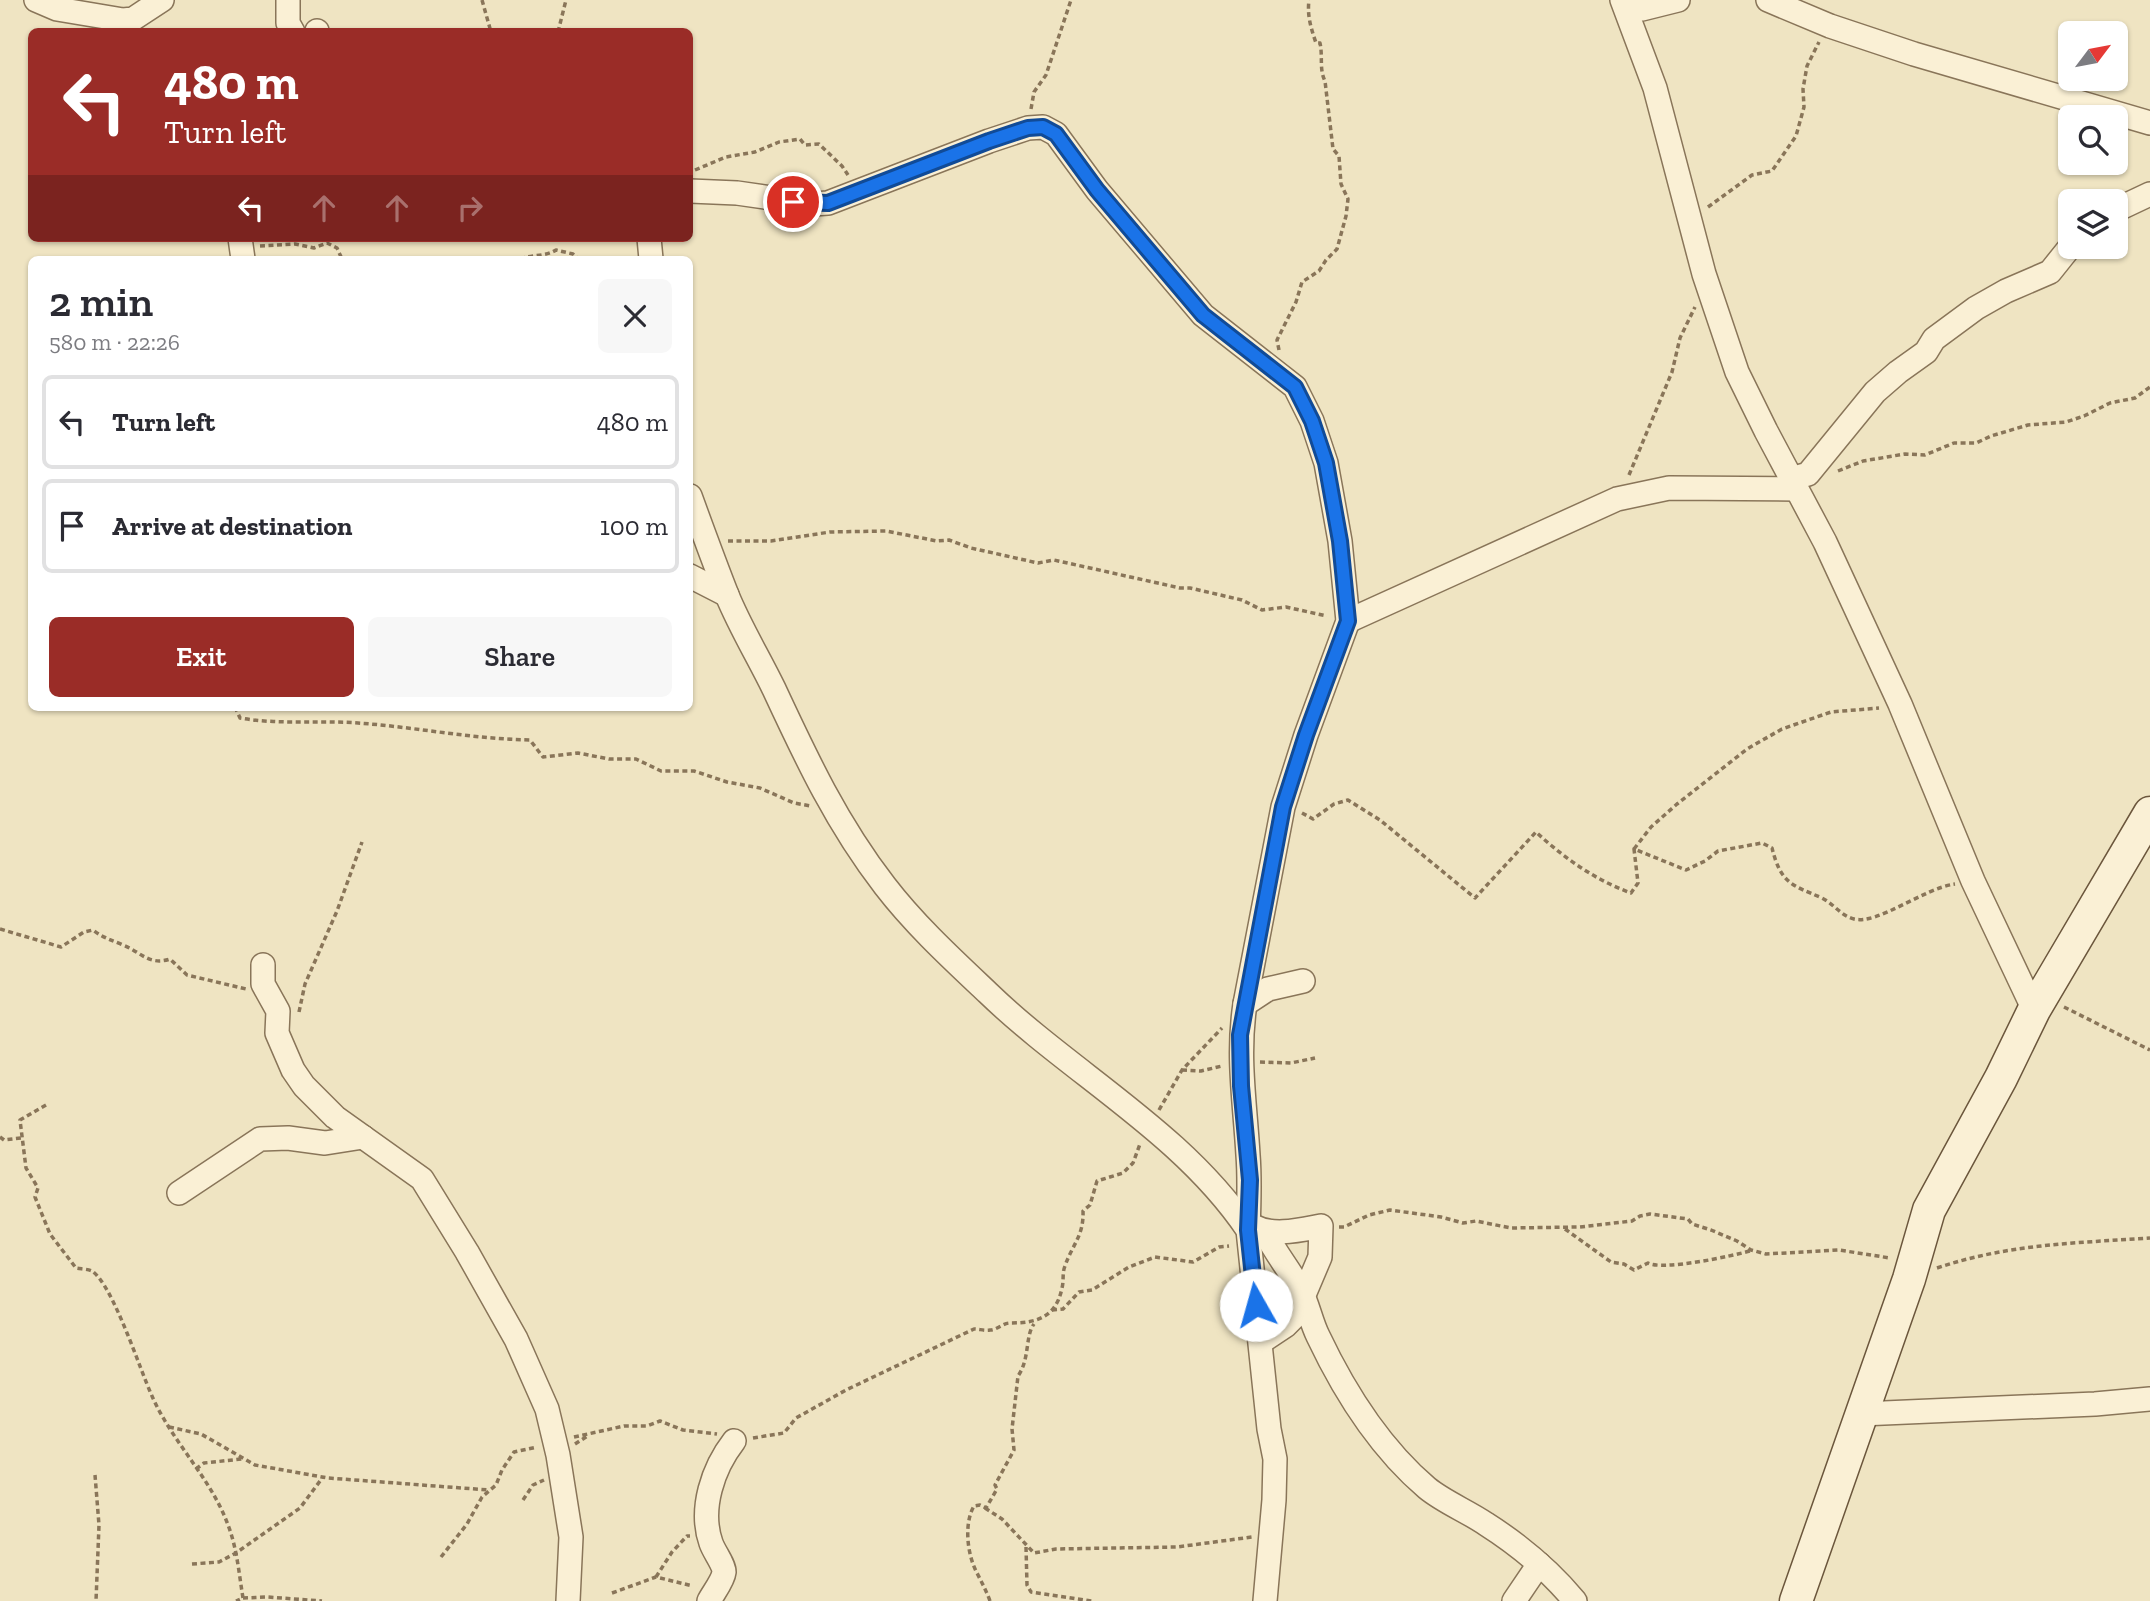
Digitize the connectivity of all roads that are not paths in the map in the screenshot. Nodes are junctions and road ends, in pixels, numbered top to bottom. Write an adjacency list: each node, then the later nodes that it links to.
1 (36, 0): 7 (street)
2 (162, 0): 7 (street)
3 (288, 0): 8 (street)
4 (1678, 0): 6 (street)
5 (1768, 0): 9 (street)
6 (1624, 4): 14 (street)
7 (112, 25)
8 (291, 28)
9 (2150, 123)
10 (693, 191): 18 (street)
11 (2150, 194): 12 (street)
12 (2128, 204)
13 (2060, 259): 14 (street)
14 (1798, 481): 18 (street); 23 (street)
15 (693, 504): 17 (street)
16 (693, 578): 17 (street)
17 (727, 595): 26 (street)
18 (1348, 621): 22 (street)
19 (2150, 813): 23 (street)
20 (264, 965): 24 (street)
21 (1303, 981): 22 (street)
22 (1245, 1004): 26 (street)
23 (2034, 1010): 30 (street)
24 (363, 1137): 25 (street); 34 (street)
25 (179, 1194)
26 (1253, 1233): 27 (street); 27 (street); 28 (street)
27 (1304, 1297): 28 (street); 32 (street)
28 (1261, 1342): 35 (street)
29 (2150, 1399): 30 (street)
30 (1861, 1414): 38 (street)
31 (734, 1441): 33 (street)
32 (1539, 1564): 36 (street); 37 (street)
33 (714, 1592)
34 (568, 1601)
35 (1265, 1601)
36 (1514, 1601)
37 (1575, 1601)
38 (1796, 1601)

